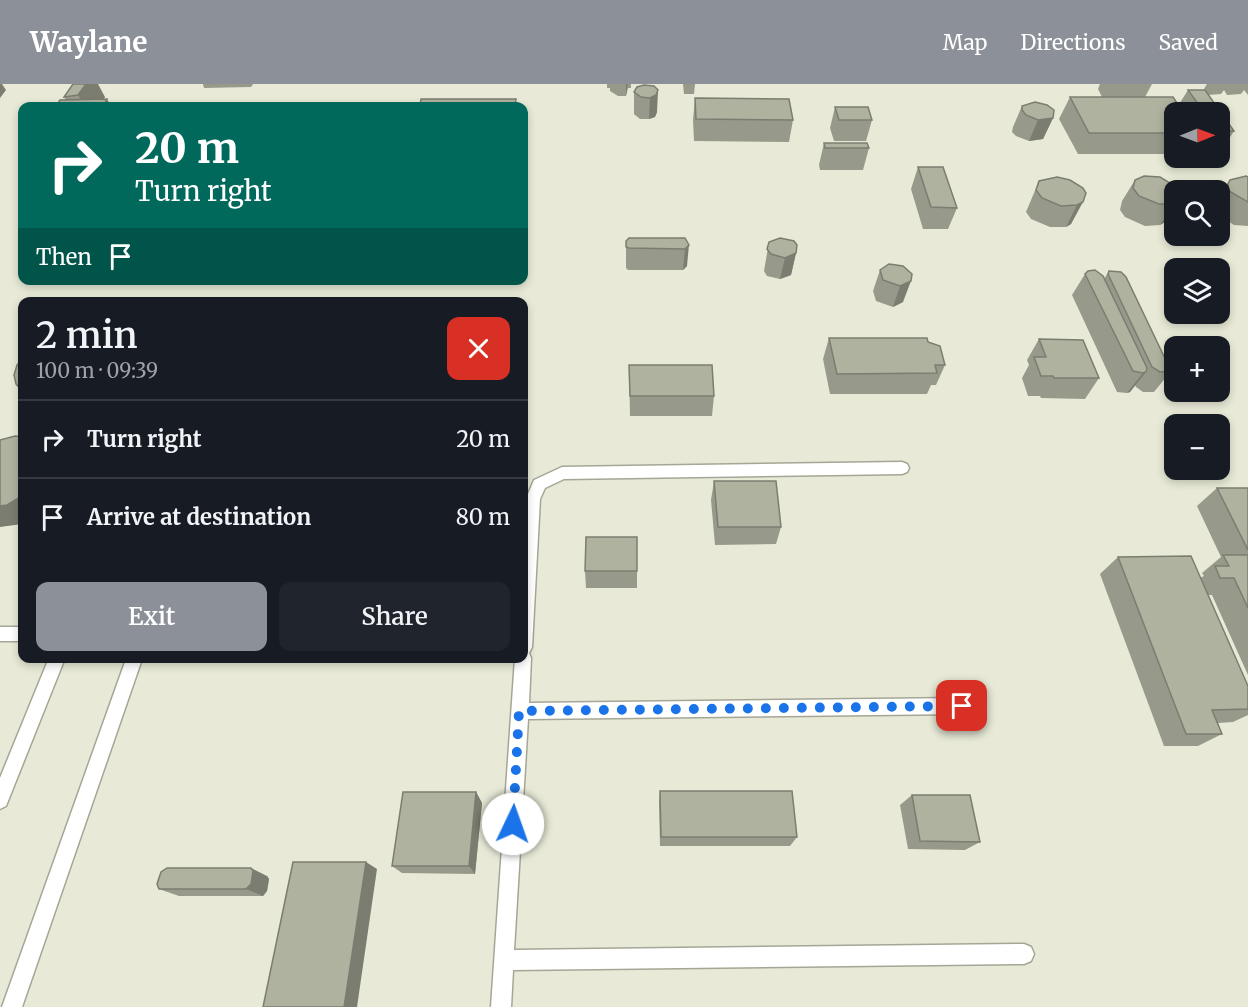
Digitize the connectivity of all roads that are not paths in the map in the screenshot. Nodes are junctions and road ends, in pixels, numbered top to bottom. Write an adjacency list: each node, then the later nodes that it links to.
1 (902, 468): 2 (lane)
2 (528, 581)
3 (0, 634): 4 (lane)
4 (18, 634)
5 (55, 663): 10 (lane)
6 (133, 663): 13 (lane)
7 (523, 663): 9 (lane)
8 (962, 706): 9 (lane)
9 (519, 711): 12 (lane)
10 (0, 800)
11 (1024, 954): 12 (lane)
12 (504, 960): 14 (lane)
13 (12, 1007)
14 (501, 1007)

